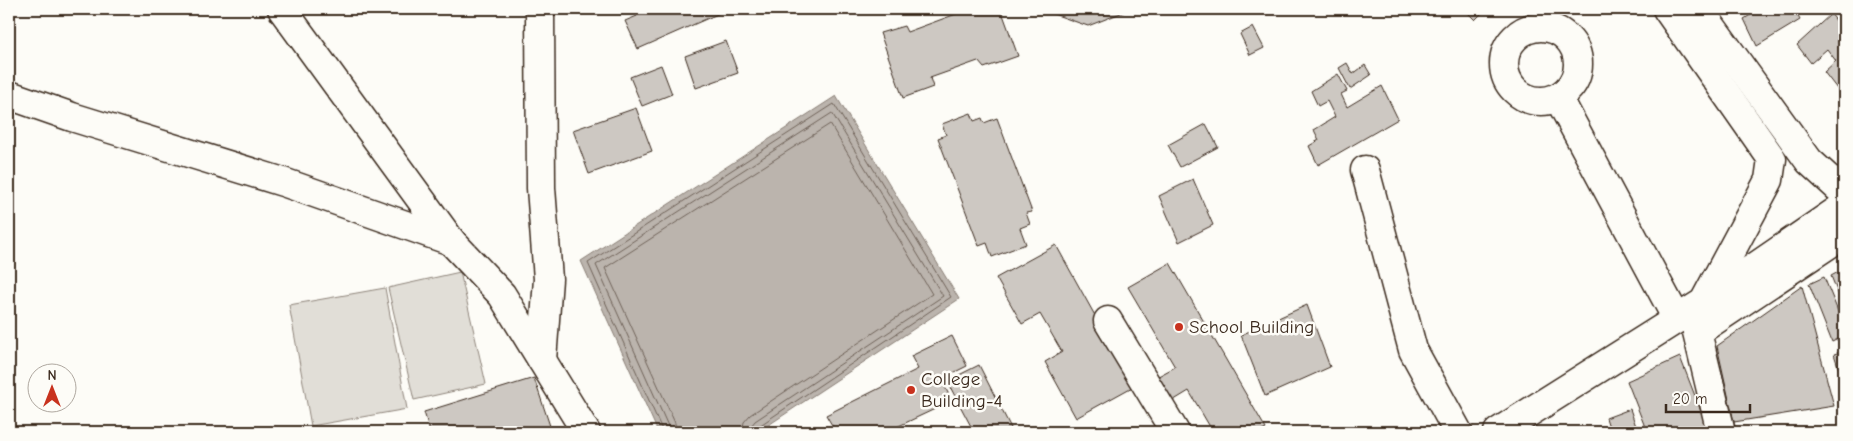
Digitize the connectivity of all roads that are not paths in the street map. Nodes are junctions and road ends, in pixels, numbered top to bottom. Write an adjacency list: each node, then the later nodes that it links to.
1 (282, 9): 11 (street)
2 (540, 9): 15 (street)
3 (1667, 9): 12 (street)
4 (1699, 9): 8 (street)
5 (9, 95): 11 (street)
6 (1558, 97): 13 (street)
7 (1365, 170): 18 (street)
8 (1844, 193)
9 (1844, 206): 12 (street)
10 (1844, 234): 20 (street)
11 (451, 241): 15 (street)
12 (1704, 302): 13 (street)
13 (1677, 319): 19 (street)
14 (1108, 321): 17 (street)
15 (542, 360): 16 (street)
16 (586, 432)
17 (1175, 432)
18 (1458, 432)
19 (1498, 432)
20 (1720, 432)

